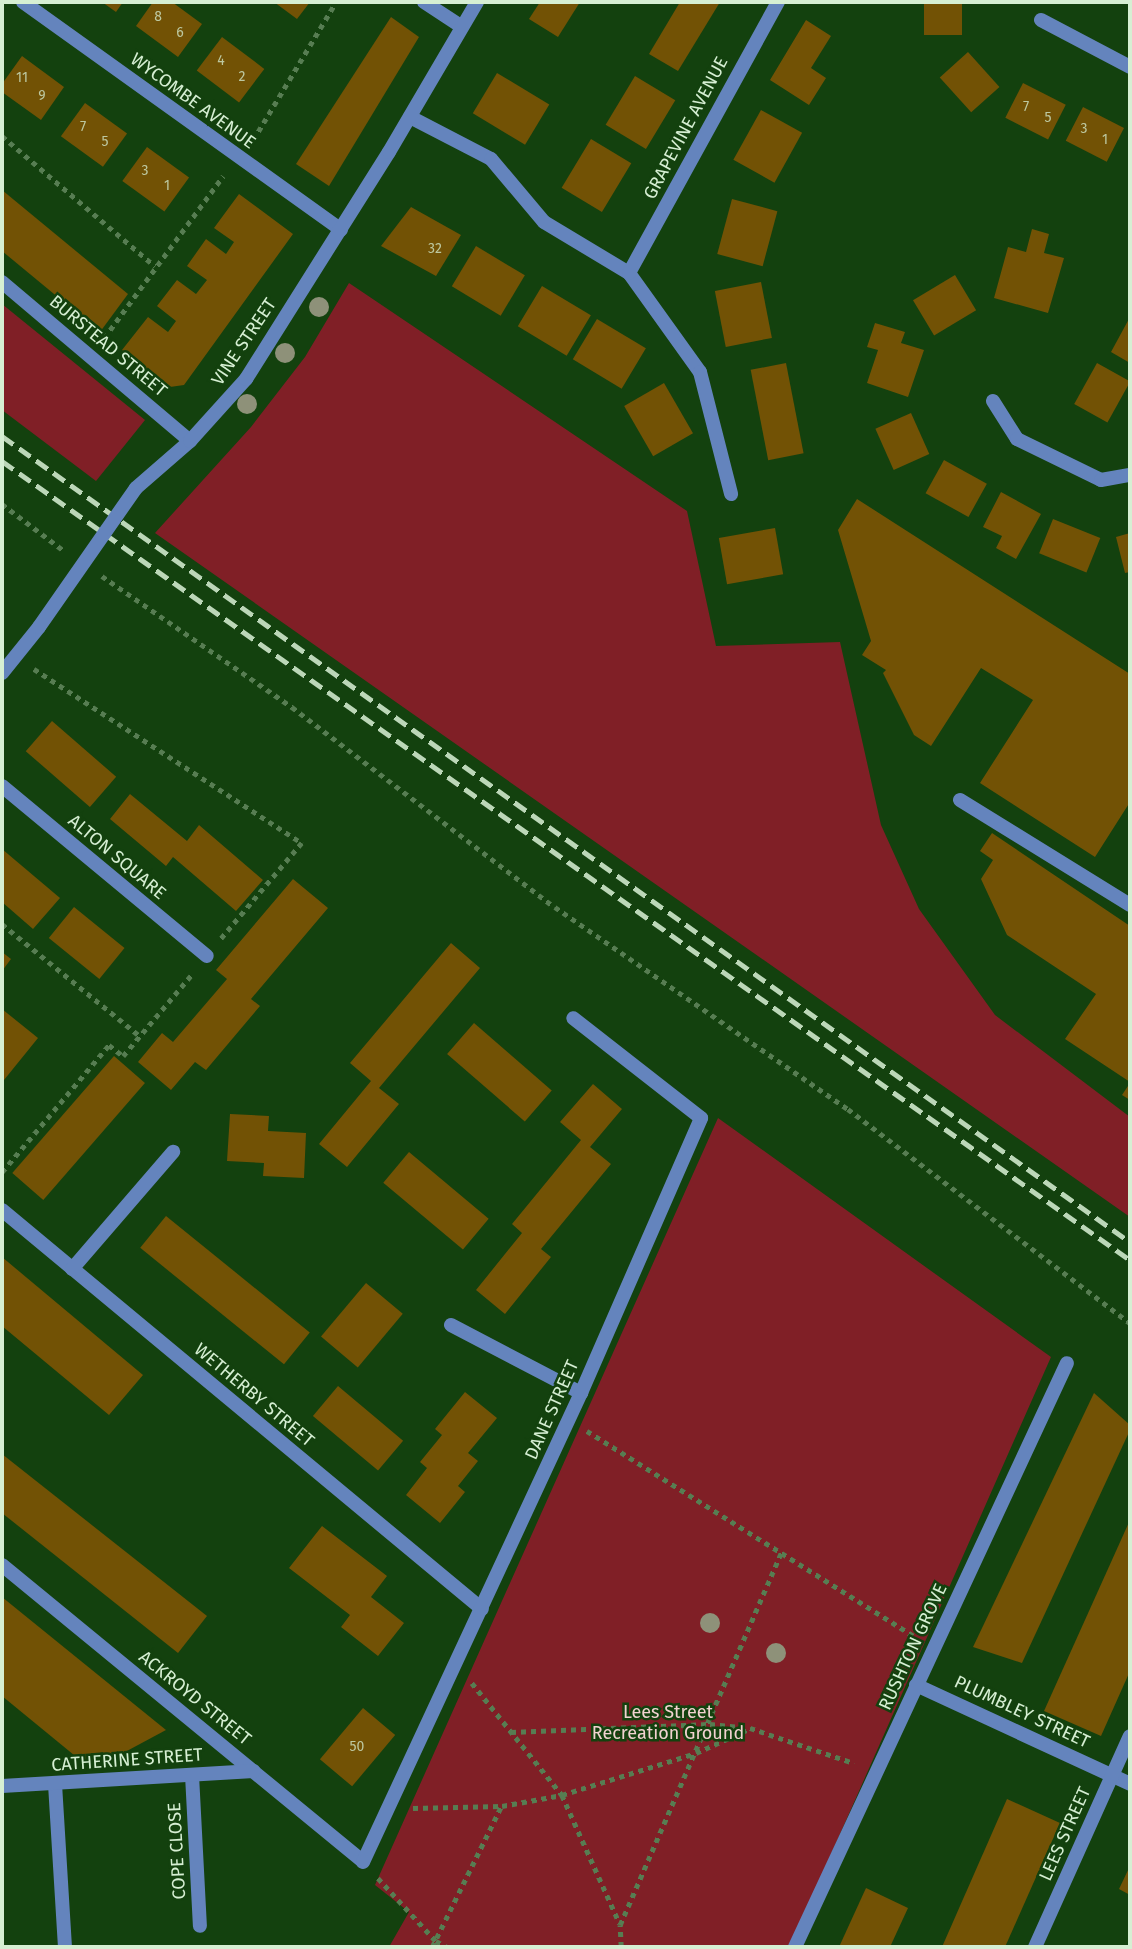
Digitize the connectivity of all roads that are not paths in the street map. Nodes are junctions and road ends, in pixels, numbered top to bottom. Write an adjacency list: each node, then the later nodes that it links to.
1 (23, 2): 9 (street, WYCOMBE AVENUE)
2 (424, 2): 6 (street)
3 (477, 2): 6 (street, VINE STREET)
4 (778, 2): 10 (street, GRAPEVINE AVENUE)
5 (1041, 20): 7 (street)
6 (462, 27): 8 (street, VINE STREET)
7 (1130, 68)
8 (410, 117): 9 (street, VINE STREET); 10 (street)
9 (341, 230): 13 (street, VINE STREET)
10 (629, 273): 15 (street)
11 (2, 282): 13 (street, BURSTEAD STREET)
12 (993, 401): 14 (street)
13 (190, 441): 16 (street, VINE STREET, bridge)
14 (1130, 475)
15 (732, 494)
16 (2, 673)
17 (2, 786): 20 (street, ALTON SQUARE)
18 (960, 800): 19 (street)
19 (1130, 905)
20 (207, 956)
21 (573, 1018): 27 (street, DANE STREET)
22 (173, 1152): 24 (street)
23 (2, 1210): 24 (street, WETHERBY STREET)
24 (72, 1269): 29 (street, WETHERBY STREET)
25 (451, 1325): 27 (street)
26 (1067, 1363): 30 (street, RUSHTON GROVE)
27 (581, 1393): 29 (street, DANE STREET)
28 (2, 1565): 32 (street, ACKROYD STREET)
29 (482, 1609): 38 (street, DANE STREET)
30 (916, 1685): 34 (street, PLUMBLEY STREET); 41 (street, RUSHTON GROVE)
31 (1130, 1737): 34 (street, LEES STREET)
32 (254, 1771): 33 (street, CATHERINE STREET); 38 (street, ACKROYD STREET)
33 (192, 1775): 35 (street, CATHERINE STREET); 39 (street, COPE CLOSE)
34 (1112, 1775): 36 (street, PLUMBLEY STREET); 42 (street, LEES STREET)
35 (55, 1784): 37 (street, CATHERINE STREET); 40 (street)
36 (1130, 1784)
37 (2, 1786)
38 (363, 1862)
39 (200, 1926)
40 (65, 1947)
41 (795, 1947)
42 (1035, 1947)

